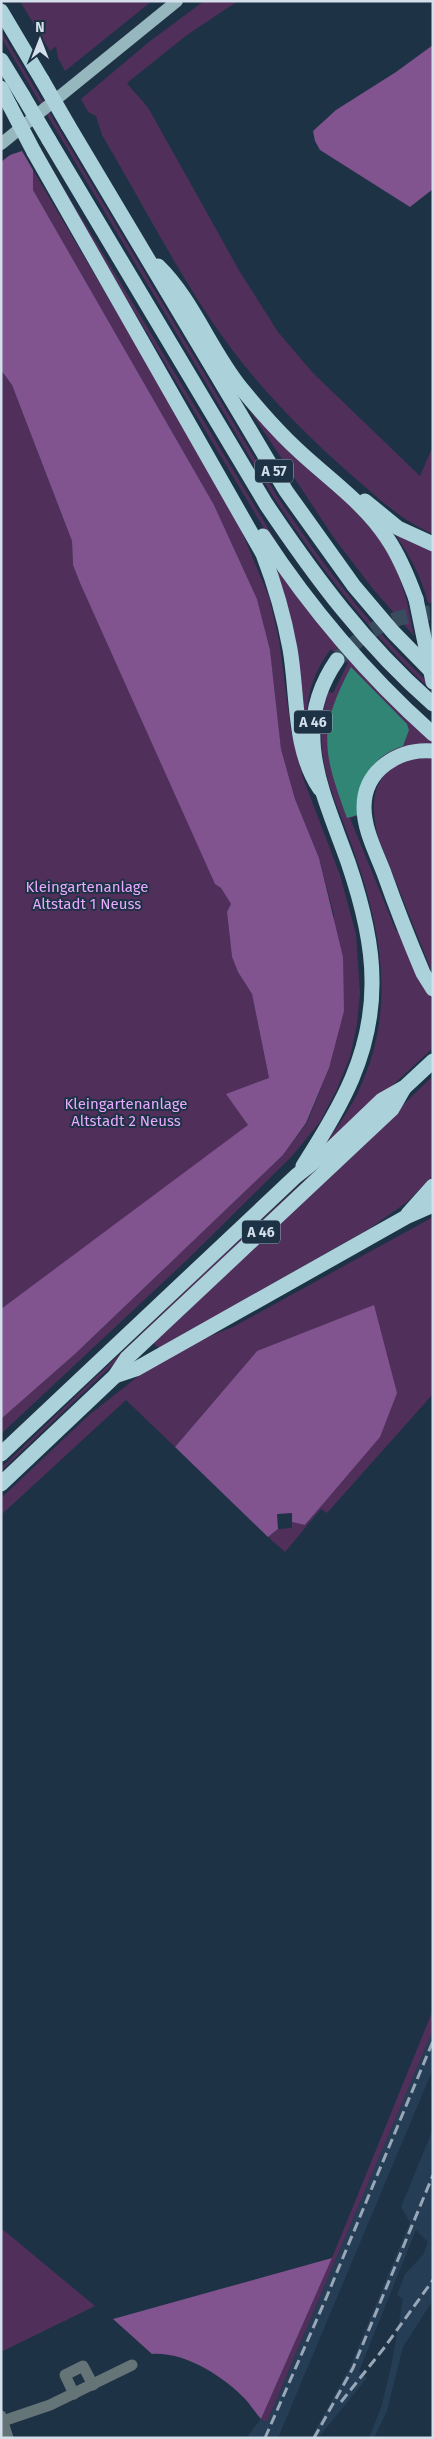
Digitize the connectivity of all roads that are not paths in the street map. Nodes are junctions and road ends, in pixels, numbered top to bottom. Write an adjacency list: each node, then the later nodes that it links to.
1 (177, 1): 5 (main road)
2 (1, 11): 6 (highway, A 57, bridge)
3 (1, 60): 13 (highway, A 57, bridge)
4 (1, 88): 8 (highway, bridge)
5 (1, 144)
6 (142, 251): 7 (highway); 11 (highway, A 57)
7 (215, 351): 9 (highway); 12 (highway, bridge)
8 (173, 393): 14 (highway); 16 (highway)
9 (433, 544)
10 (337, 660): 16 (highway, A 46)
11 (433, 673)
12 (433, 682)
13 (433, 704)
14 (433, 734)
15 (433, 751): 17 (highway)
16 (320, 789): 20 (highway, A 46)
17 (433, 989)
18 (433, 1061): 19 (highway, A 46)
19 (405, 1087): 20 (highway); 24 (highway, A 46)
20 (296, 1176): 25 (highway, A 46)
21 (433, 1186): 23 (highway)
22 (433, 1206): 23 (highway)
23 (406, 1217): 24 (highway)
24 (115, 1376): 26 (highway, A 46)
25 (1, 1454)
26 (1, 1484)
27 (132, 2365): 28 (street)
28 (93, 2385): 29 (street); 29 (street)
29 (74, 2394): 30 (street)
30 (2, 2418): 31 (street)
31 (8, 2438)

